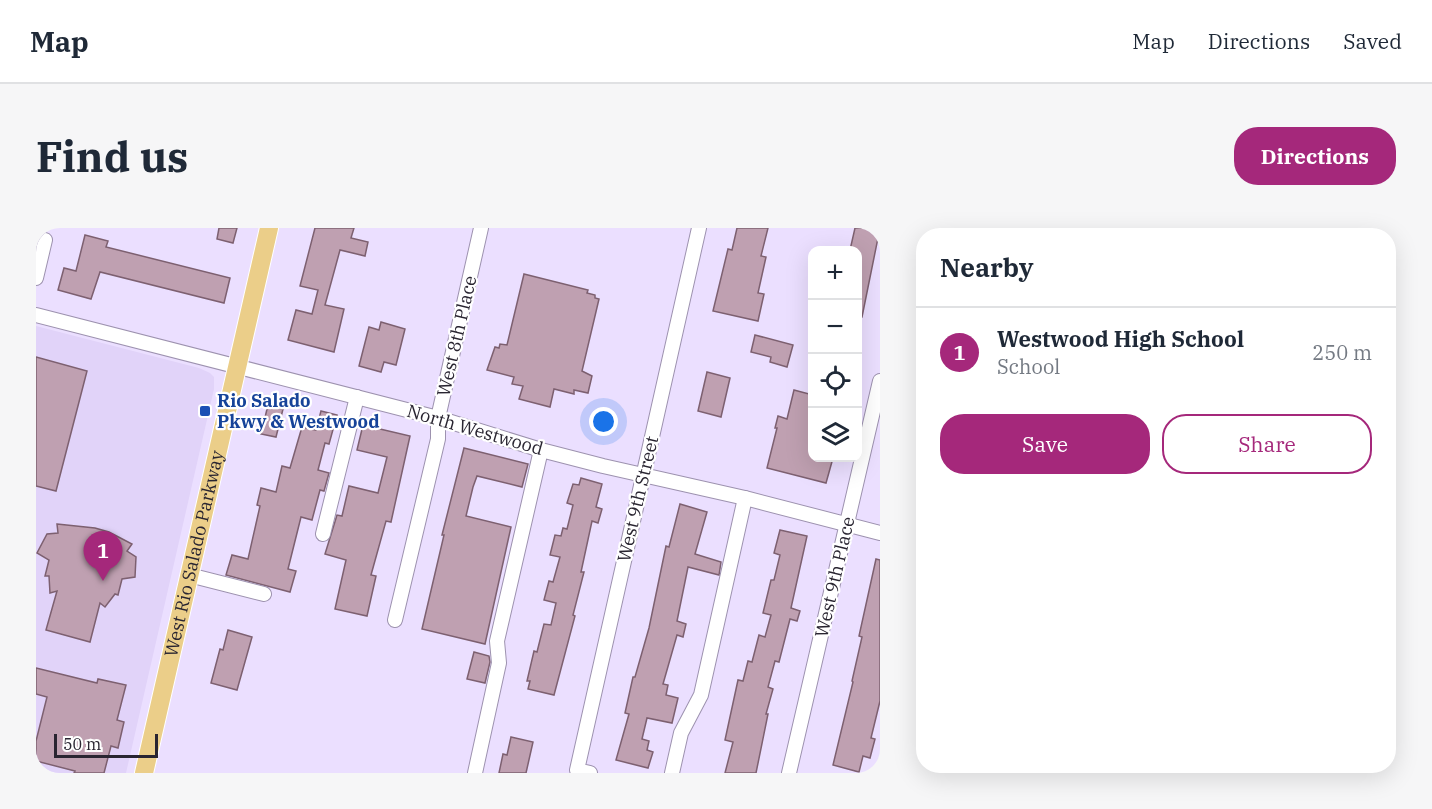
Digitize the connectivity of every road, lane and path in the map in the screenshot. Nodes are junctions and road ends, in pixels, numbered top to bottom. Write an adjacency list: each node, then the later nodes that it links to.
1 (269, 228): 7 (main road, West Rio Salado Parkway)
2 (481, 228): 10 (street, West 8th Place)
3 (699, 228): 12 (street, West 9th Street)
4 (45, 240): 5 (street)
5 (36, 278)
6 (36, 315): 7 (street, North Westwood)
7 (237, 366): 9 (street, North Westwood); 17 (main road, West Rio Salado Parkway)
8 (880, 381): 14 (street, West 9th Place)
9 (357, 398): 10 (street, North Westwood); 16 (street)
10 (438, 418): 11 (street, North Westwood); 19 (street, West 8th Place)
11 (541, 450): 12 (street, North Westwood); 22 (street)
12 (644, 476): 13 (street, North Westwood); 20 (street, West 9th Street)
13 (745, 498): 14 (street, North Westwood); 23 (street)
14 (848, 525): 15 (street, North Westwood); 24 (street, West 9th Place)
15 (880, 533)
16 (323, 534)
17 (189, 575): 18 (street); 21 (main road, West Rio Salado Parkway)
18 (264, 594)
19 (395, 620)
20 (584, 771)
21 (144, 773)
22 (474, 773)
23 (672, 773)
24 (789, 773)

